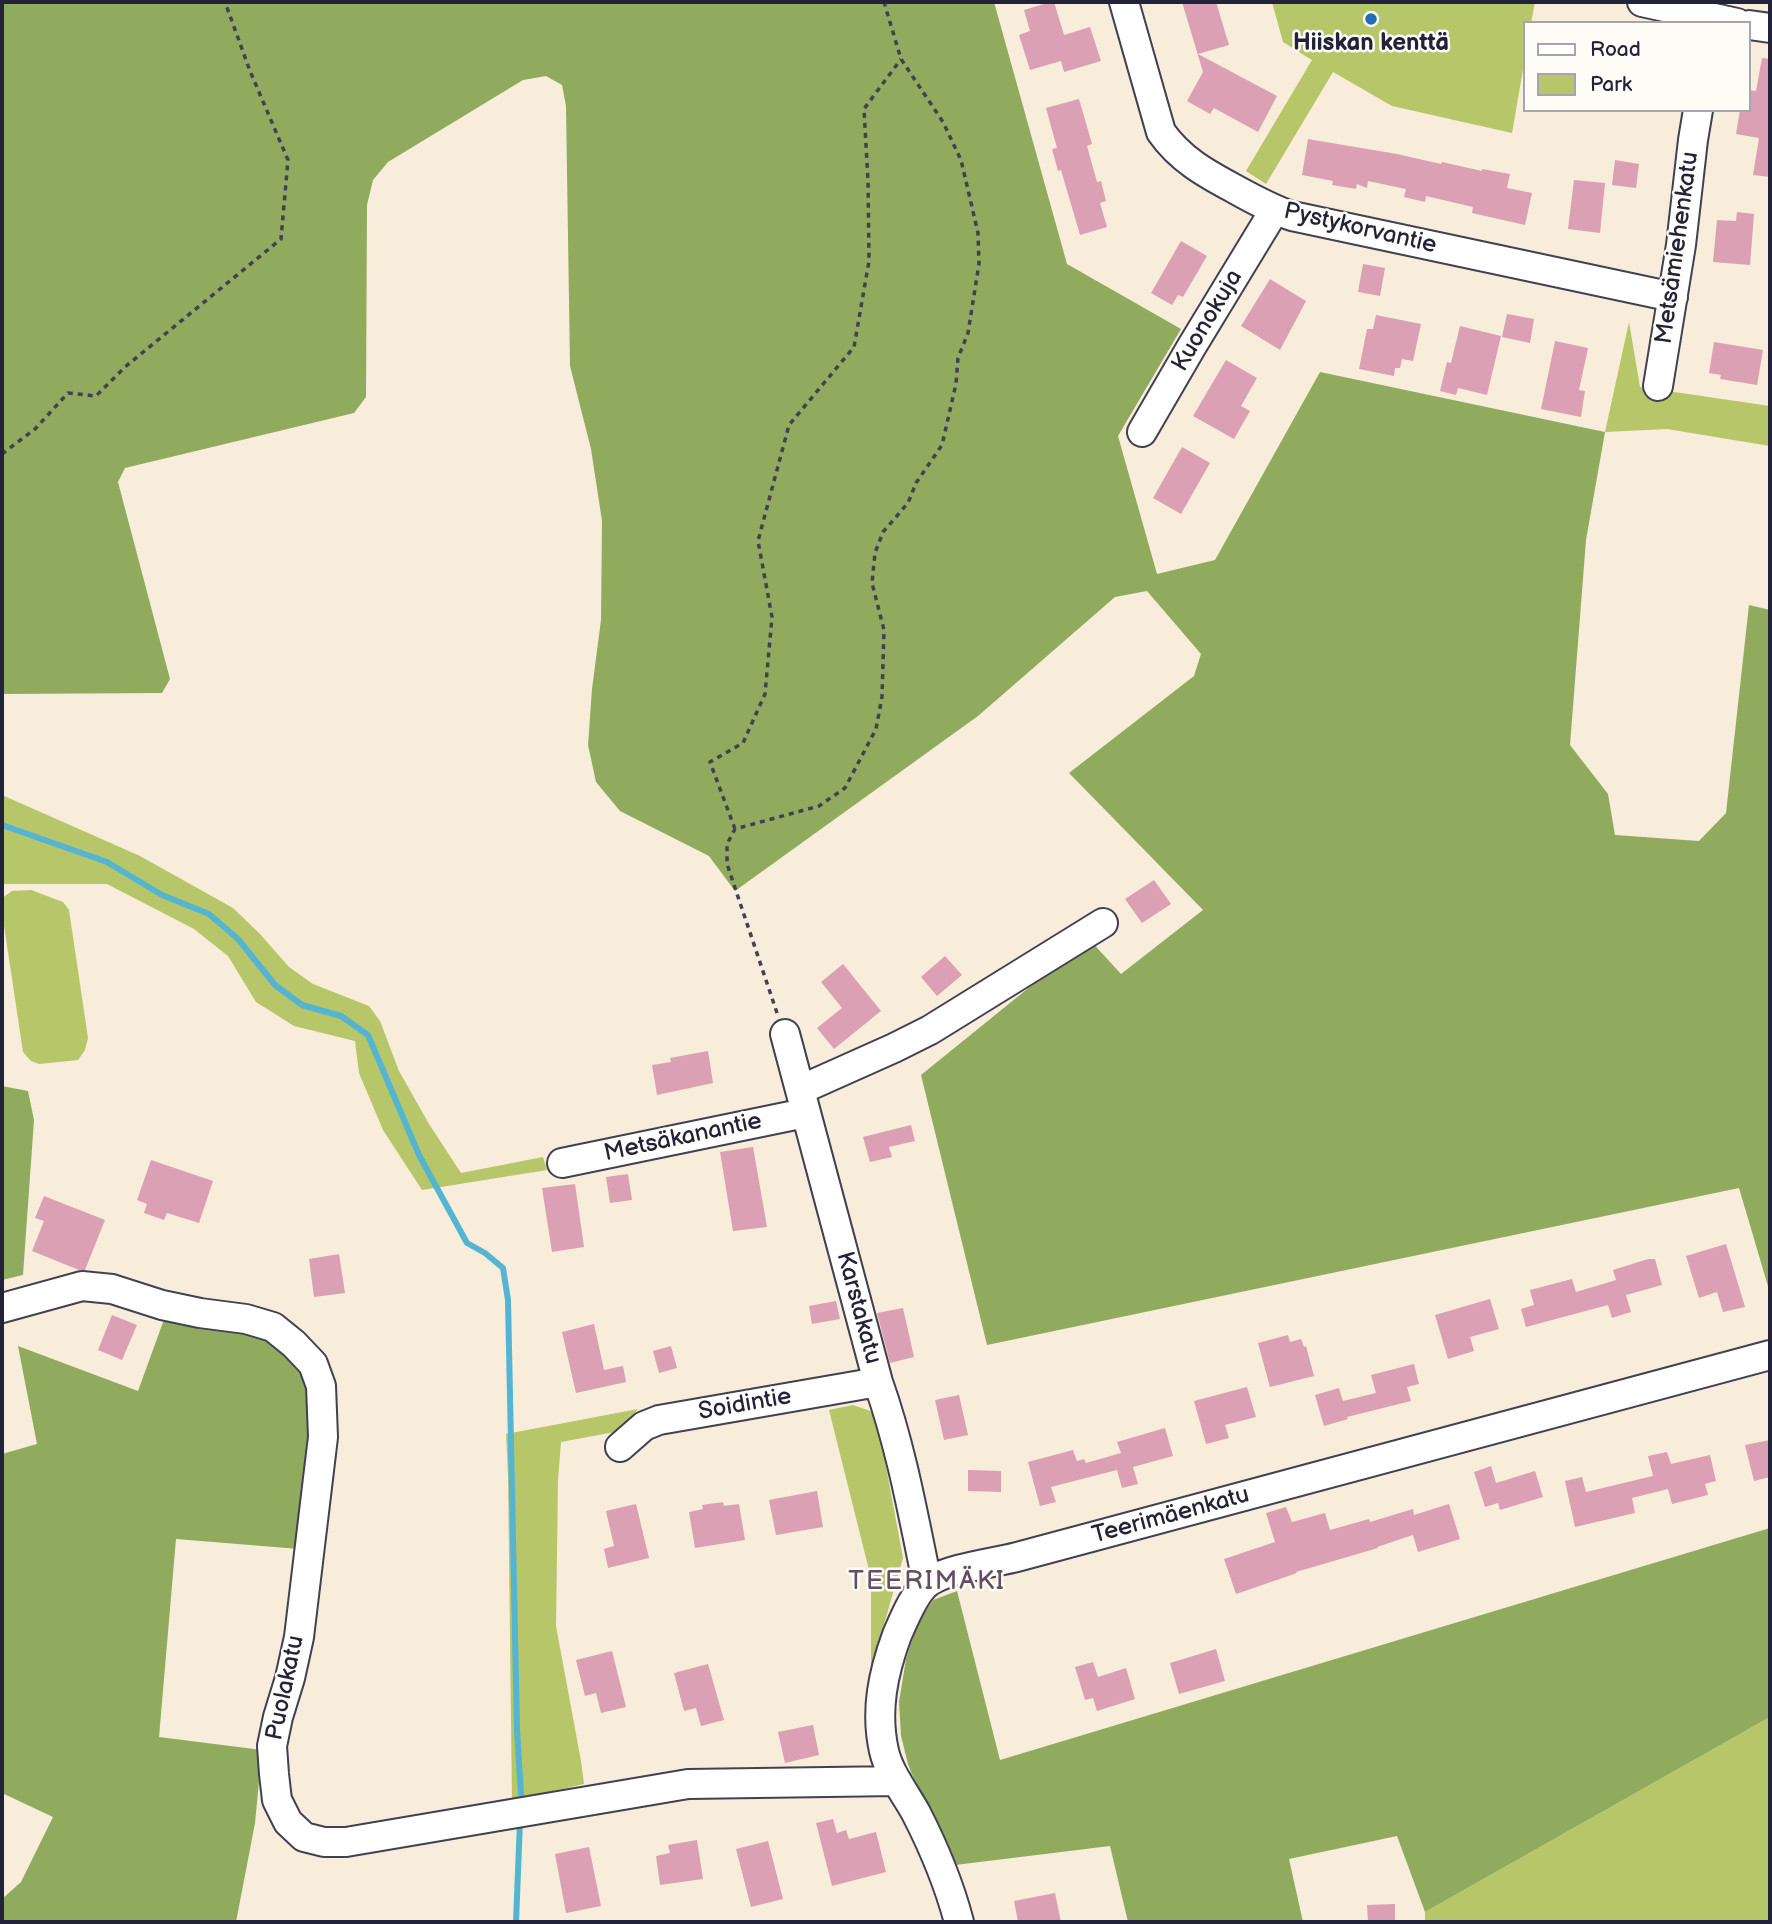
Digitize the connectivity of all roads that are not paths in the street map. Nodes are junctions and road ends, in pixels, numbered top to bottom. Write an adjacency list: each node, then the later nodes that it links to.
1 (1124, 2): 7 (street, Pystykorvantie)
2 (1642, 2): 3 (street)
3 (1723, 21)
4 (1751, 25): 5 (street)
5 (1770, 28)
6 (1698, 112): 8 (street, Metsämiehenkatu)
7 (1274, 211): 8 (street, Pystykorvantie); 10 (street, Kuonokuja)
8 (1673, 297): 9 (street, Metsämiehenkatu)
9 (1658, 386)
10 (1142, 432)
11 (1103, 923): 13 (street, Metsäkanantie)
12 (785, 1034): 13 (street, Karstakatu)
13 (803, 1101): 14 (street, Metsäkanantie); 17 (street, Karstakatu)
14 (562, 1163)
15 (2, 1308): 20 (street, Puolakatu)
16 (1770, 1355): 19 (street, Teerimäenkatu)
17 (878, 1382): 18 (street, Soidintie); 19 (street, Karstakatu)
18 (620, 1447)
19 (927, 1582): 20 (street)
20 (897, 1781): 21 (street)
21 (960, 1922)

